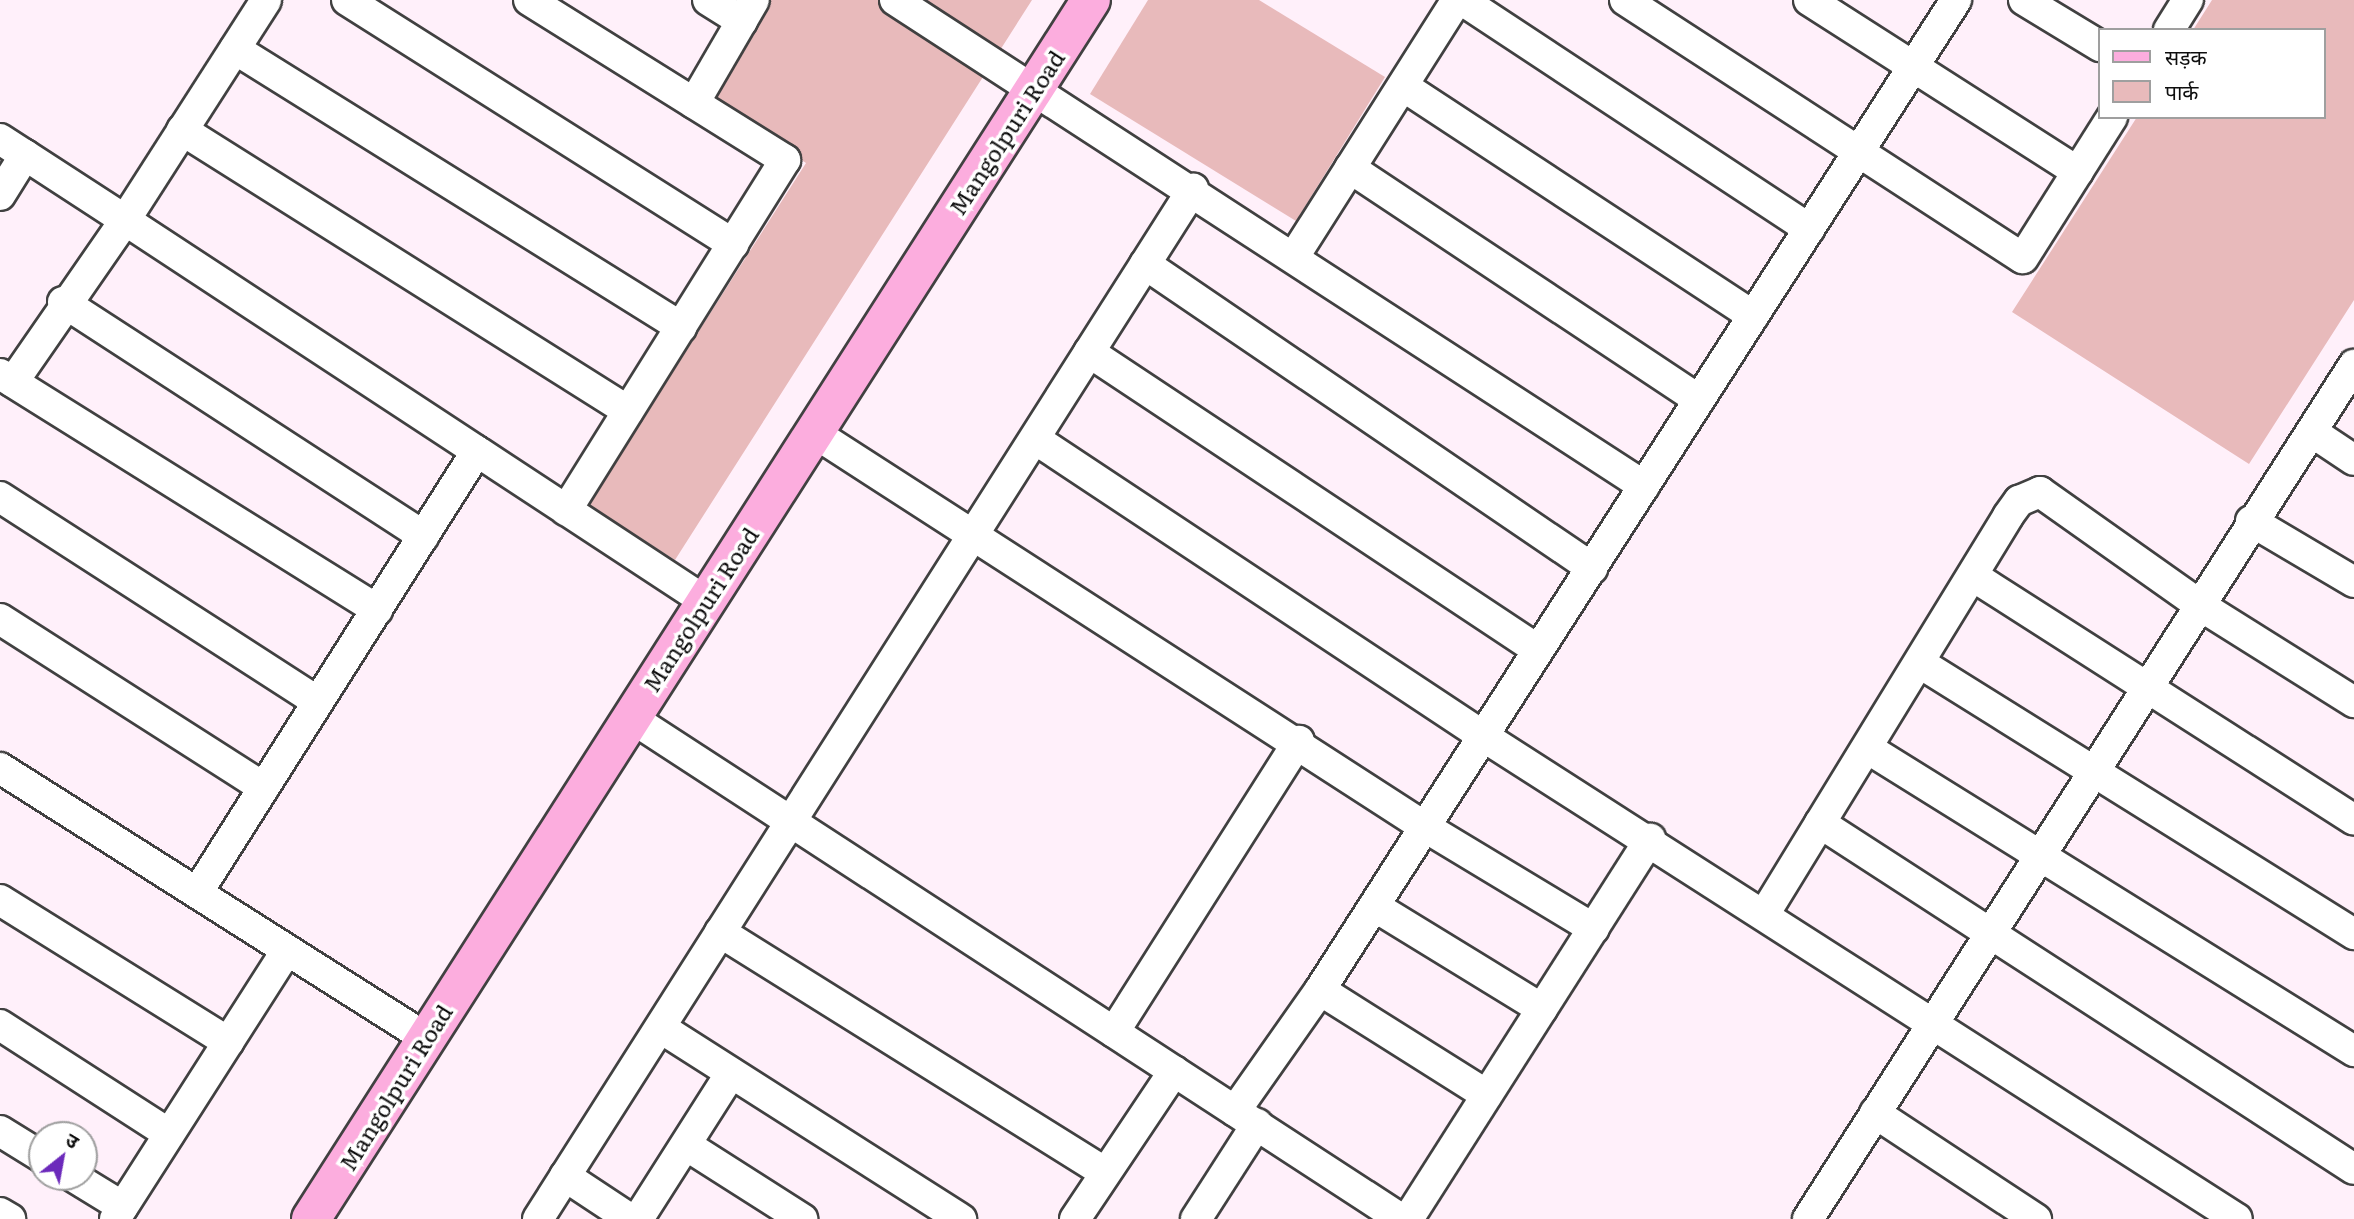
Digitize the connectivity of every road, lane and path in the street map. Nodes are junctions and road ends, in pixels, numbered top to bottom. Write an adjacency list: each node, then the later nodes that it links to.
1 (266, 0): 16 (street)
2 (347, 0): 32 (street)
3 (529, 0): 20 (street)
4 (708, 0): 13 (street)
5 (895, 0): 18 (street)
6 (1091, 0): 18 (street, Mangolpuri Road)
7 (1460, 0): 19 (street); 31 (street)
8 (1625, 0): 24 (street)
9 (1809, 0): 17 (street)
10 (1956, 0): 17 (street)
11 (2024, 0): 15 (street)
12 (2188, 0): 14 (street)
13 (748, 10): 20 (street)
14 (2170, 28)
15 (2098, 45)
16 (235, 49): 22 (street); 37 (street)
17 (1912, 69): 24 (street); 27 (street)
18 (1035, 86): 28 (street); 43 (street, Mangolpuri Road)
19 (1403, 86): 26 (street); 36 (street)
20 (694, 103): 32 (street)
21 (2111, 119): 27 (street)
22 (183, 130): 30 (street); 42 (street)
23 (0, 139): 25 (street)
24 (1858, 152): 27 (street); 31 (street)
25 (25, 155): 29 (street); 30 (street)
26 (1350, 168): 33 (street); 41 (street)
27 (2078, 172)
28 (1193, 189): 33 (street); 34 (street)
29 (0, 195)
30 (125, 220): 35 (street); 46 (street)
31 (1809, 229): 36 (street)
32 (733, 244): 37 (street)
33 (1295, 255): 48 (street)
34 (1145, 264): 38 (street); 54 (street)
35 (63, 302): 40 (street); 53 (street)
36 (1753, 316): 41 (street)
37 (681, 327): 42 (street)
38 (1089, 352): 45 (street); 61 (street)
39 (2354, 365): 44 (street)
40 (6, 378): 59 (street)
41 (1699, 400): 48 (street)
42 (628, 411): 50 (street)
43 (813, 432): 52 (street); 57 (street, Mangolpuri Road)
44 (2312, 432): 47 (street); 51 (street)
45 (1035, 439): 52 (street); 67 (street)
46 (477, 451): 50 (street); 53 (street)
47 (2354, 460)
48 (1644, 486): 54 (street)
49 (0, 497): 64 (street)
50 (566, 510): 57 (street)
51 (2251, 521): 56 (street); 58 (street)
52 (974, 534): 68 (street); 74 (street)
53 (424, 536): 59 (street)
54 (1592, 568): 61 (street)
55 (1973, 576): 58 (street); 62 (street); 63 (street)
56 (2354, 582)
57 (705, 601): 66 (street, Mangolpuri Road)
58 (2201, 606): 63 (street); 65 (street)
59 (377, 610): 64 (street)
60 (0, 619): 72 (street)
61 (1538, 650): 67 (street)
62 (1920, 663): 69 (street); 71 (street)
63 (2148, 688): 71 (street); 73 (street)
64 (318, 702): 72 (street)
65 (2354, 702)
66 (630, 717): 74 (street); 94 (street, Mangolpuri Road)
67 (1483, 736): 76 (street); 77 (street)
68 (1299, 741): 76 (street); 93 (street)
69 (1867, 748): 75 (street); 78 (street)
70 (0, 768): 79 (street)
71 (2097, 774): 78 (street); 86 (street)
72 (264, 788): 79 (street)
73 (2354, 820)
74 (793, 822): 84 (street); 93 (street)
75 (1821, 823): 82 (street); 85 (street)
76 (1425, 827): 81 (street); 83 (street)
77 (1650, 839): 82 (street); 83 (street)
78 (2043, 857): 85 (street); 96 (street)
79 (197, 893): 87 (street)
80 (0, 900): 95 (street)
81 (1374, 906): 88 (street); 89 (street)
82 (1765, 913): 90 (street)
83 (1594, 929): 89 (street)
84 (720, 932): 92 (street); 107 (street)
85 (1990, 933): 90 (street); 106 (street)
86 (2354, 934)
87 (287, 950): 94 (street); 95 (street)
88 (1320, 990): 99 (street); 101 (street)
89 (1542, 1009): 99 (street)
90 (1934, 1021): 100 (street); 125 (street)
91 (0, 1025): 103 (street)
92 (661, 1028): 98 (street); 108 (street)
93 (1114, 1032): 97 (street)
94 (426, 1038): 113 (street, Mangolpuri Road)
95 (228, 1042): 103 (street)
96 (2354, 1051)
97 (1174, 1071): 101 (street); 107 (street)
98 (731, 1073): 104 (street); 118 (street)
99 (1487, 1095): 122 (street)
100 (1875, 1113): 123 (street); 124 (street)
101 (1246, 1118): 120 (street); 121 (street)
102 (0, 1131): 105 (street)
103 (169, 1135): 111 (street)
104 (686, 1145): 116 (street); 117 (street)
105 (28, 1148)
106 (2354, 1169)
107 (1105, 1173): 119 (street)
108 (565, 1176): 114 (street); 115 (street)
109 (92, 1191): 111 (street)
110 (0, 1213): 112 (street)
111 (119, 1213)
112 (10, 1219)
113 (311, 1219)
114 (538, 1219)
115 (630, 1219)
116 (638, 1219)
117 (802, 1219)
118 (961, 1219)
119 (1075, 1219)
120 (1196, 1219)
121 (1401, 1219)
122 (1408, 1219)
123 (1808, 1219)
124 (2036, 1219)
125 (2237, 1219)

